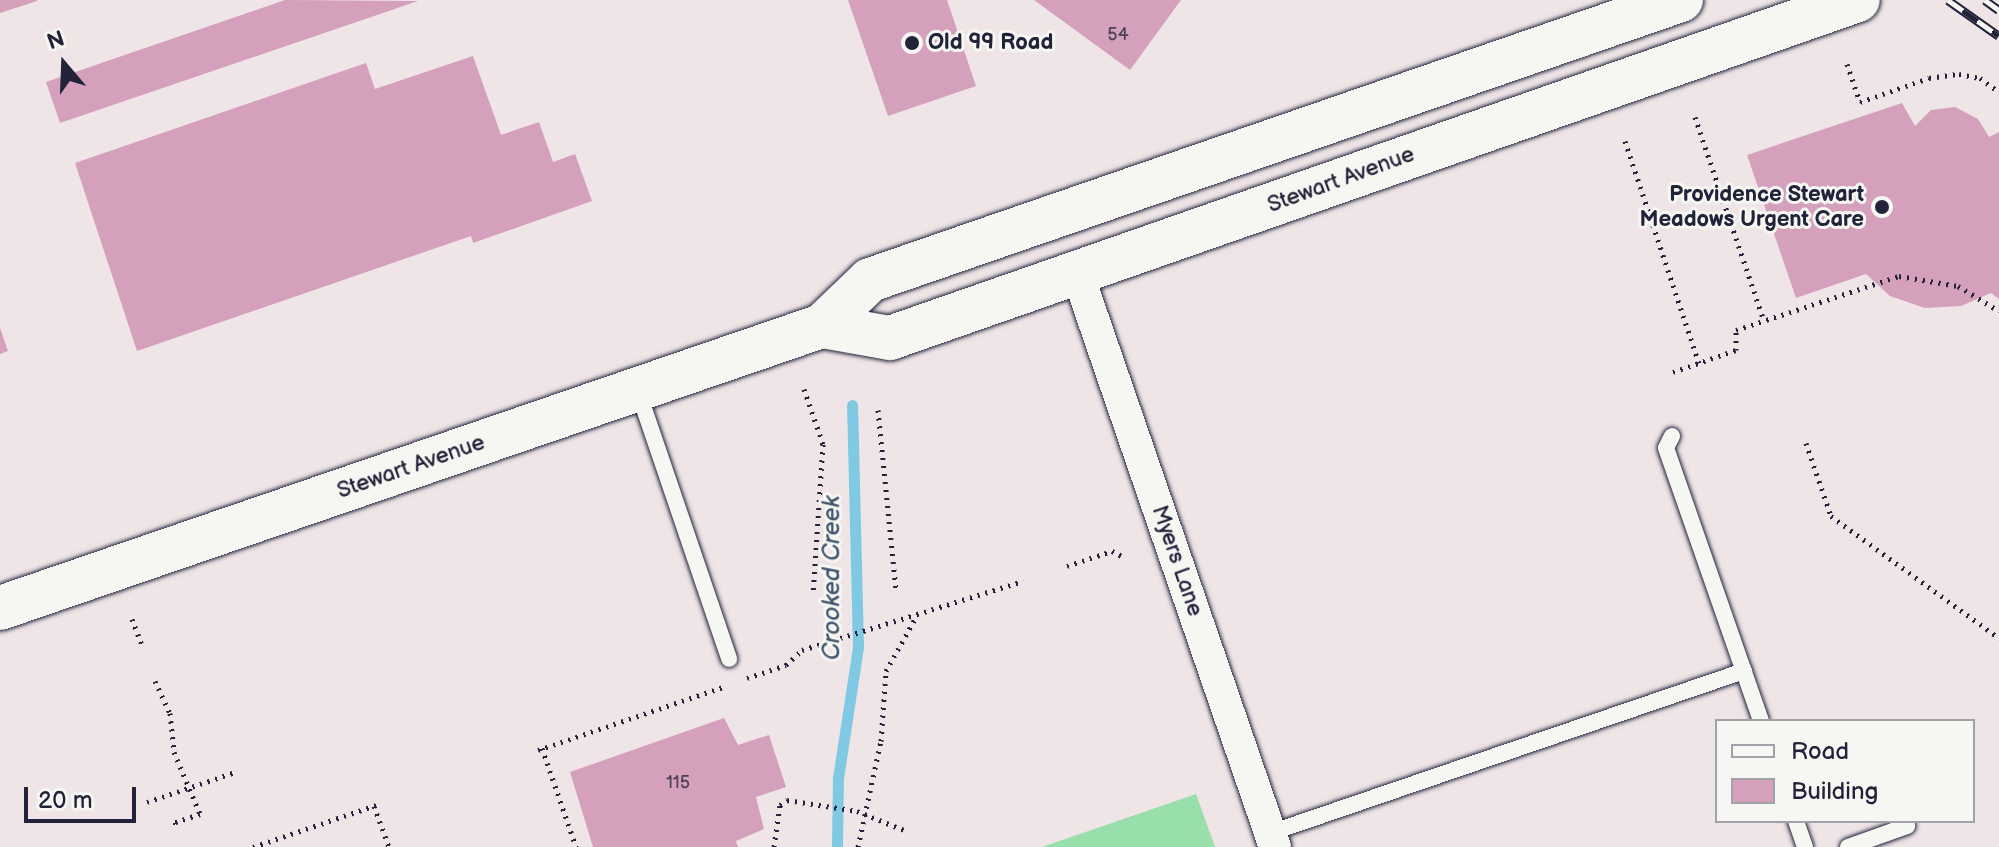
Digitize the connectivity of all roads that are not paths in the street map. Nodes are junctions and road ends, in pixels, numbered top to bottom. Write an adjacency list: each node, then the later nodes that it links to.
1 (1681, 0): 3 (main road, Stewart Avenue)
2 (1858, 0): 4 (main road, Stewart Avenue)
3 (1388, 100): 4 (main road); 5 (main road, Stewart Avenue)
4 (1078, 275): 5 (main road, Stewart Avenue); 14 (street, Myers Lane)
5 (822, 326): 6 (main road, Stewart Avenue)
6 (638, 389): 8 (main road, Stewart Avenue); 9 (lane)
7 (1672, 436): 10 (lane)
8 (0, 608)
9 (729, 659)
10 (1744, 671): 11 (lane); 14 (lane)
11 (1760, 719)
12 (1797, 823): 15 (lane)
13 (1907, 826): 16 (lane)
14 (1273, 840)
15 (1805, 847)
16 (1848, 847)

